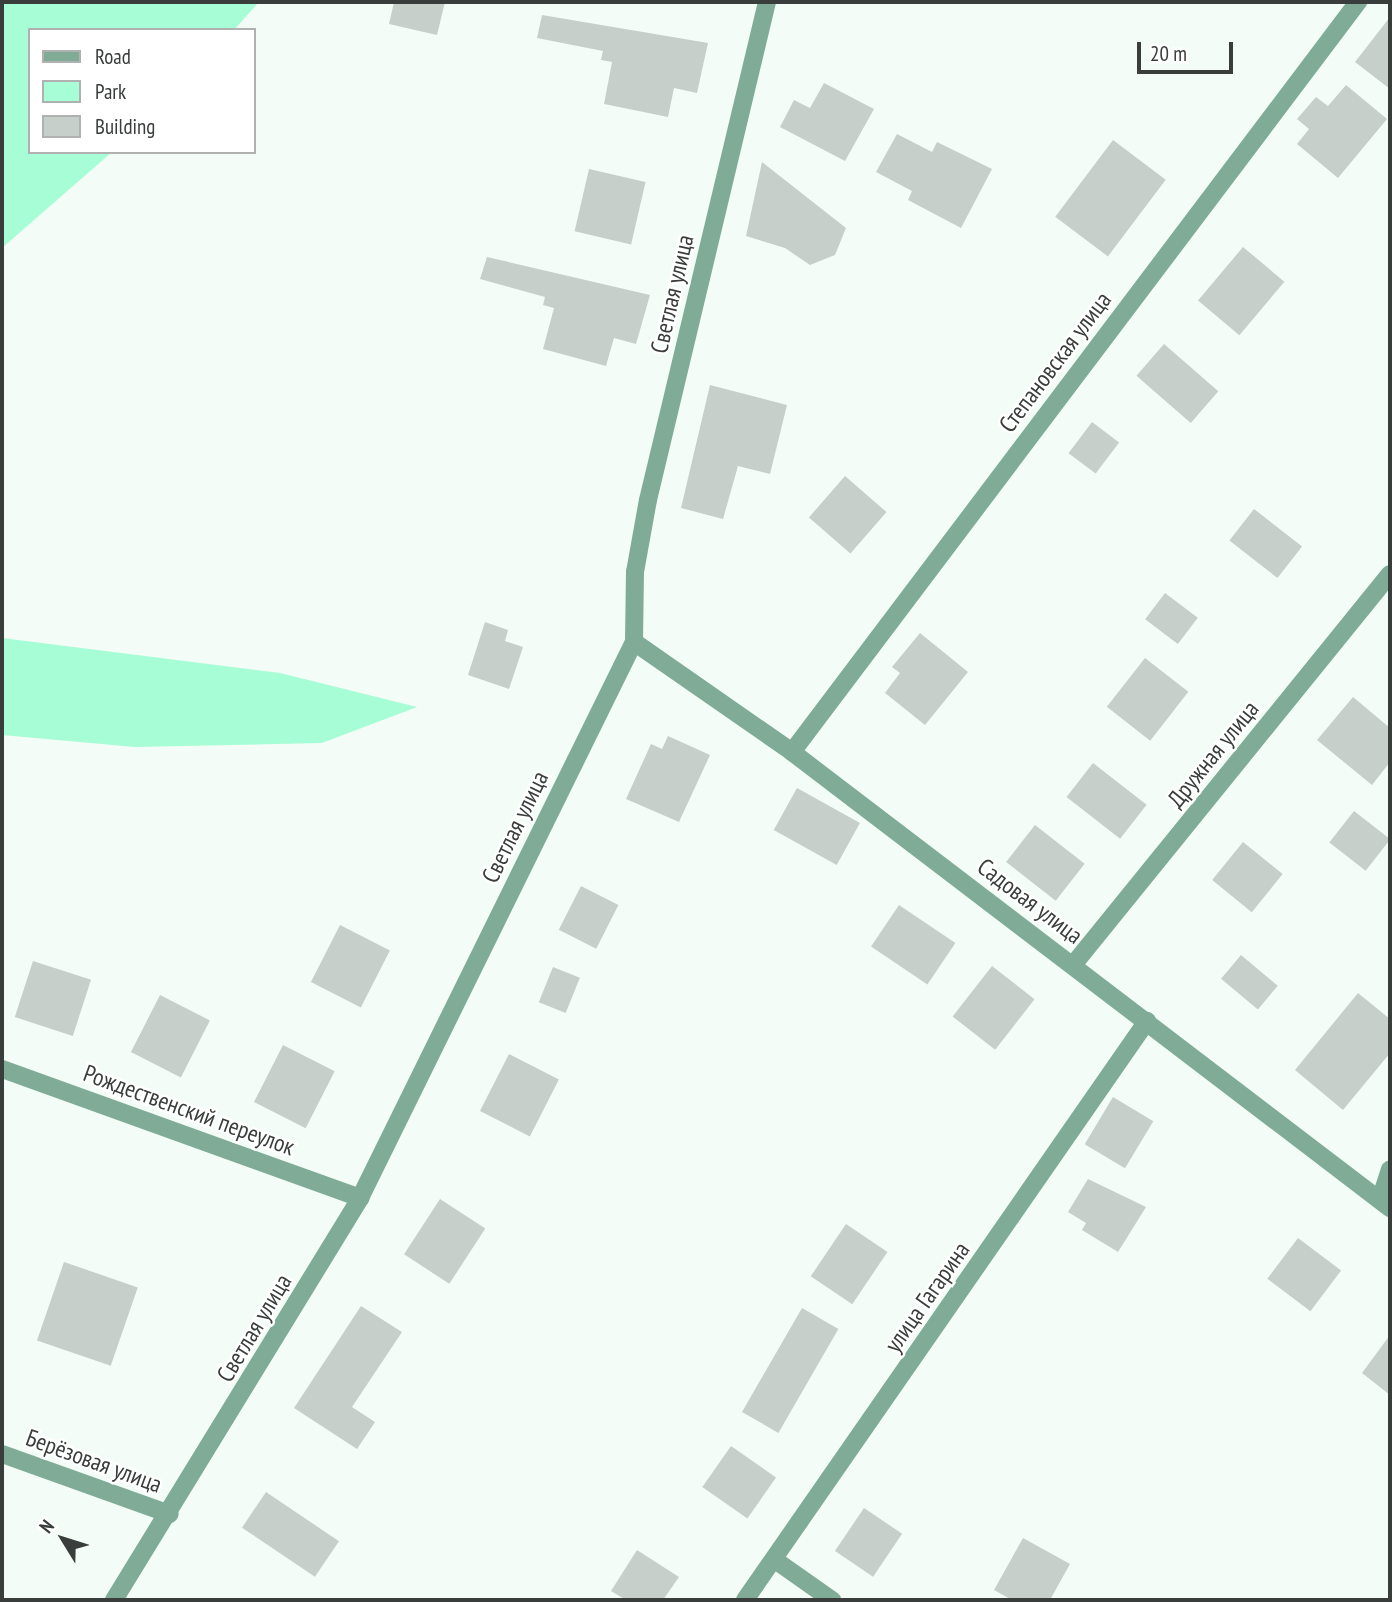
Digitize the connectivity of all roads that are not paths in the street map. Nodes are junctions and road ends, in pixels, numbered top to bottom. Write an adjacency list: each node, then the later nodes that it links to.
1 (767, 2): 4 (street, Светлая улица)
2 (1358, 2): 5 (street, Степановская улица)
3 (1390, 575): 6 (street, Дружная улица)
4 (634, 642): 5 (street, Садовая улица); 10 (street, Светлая улица)
5 (792, 752): 6 (street, Садовая улица)
6 (1073, 965): 7 (street, Садовая улица)
7 (1147, 1021): 11 (street, Садовая улица); 14 (street, улица Гагарина)
8 (2, 1069): 10 (street, Рождественский переулок)
9 (1390, 1170): 11 (street)
10 (360, 1198): 13 (street, Светлая улица)
11 (1385, 1204)
12 (2, 1454): 13 (street, Берёзовая улица)
13 (170, 1514): 15 (street, Светлая улица)
14 (775, 1560): 16 (street, улица Гагарина); 17 (street)
15 (114, 1600)
16 (745, 1600)
17 (832, 1600)

